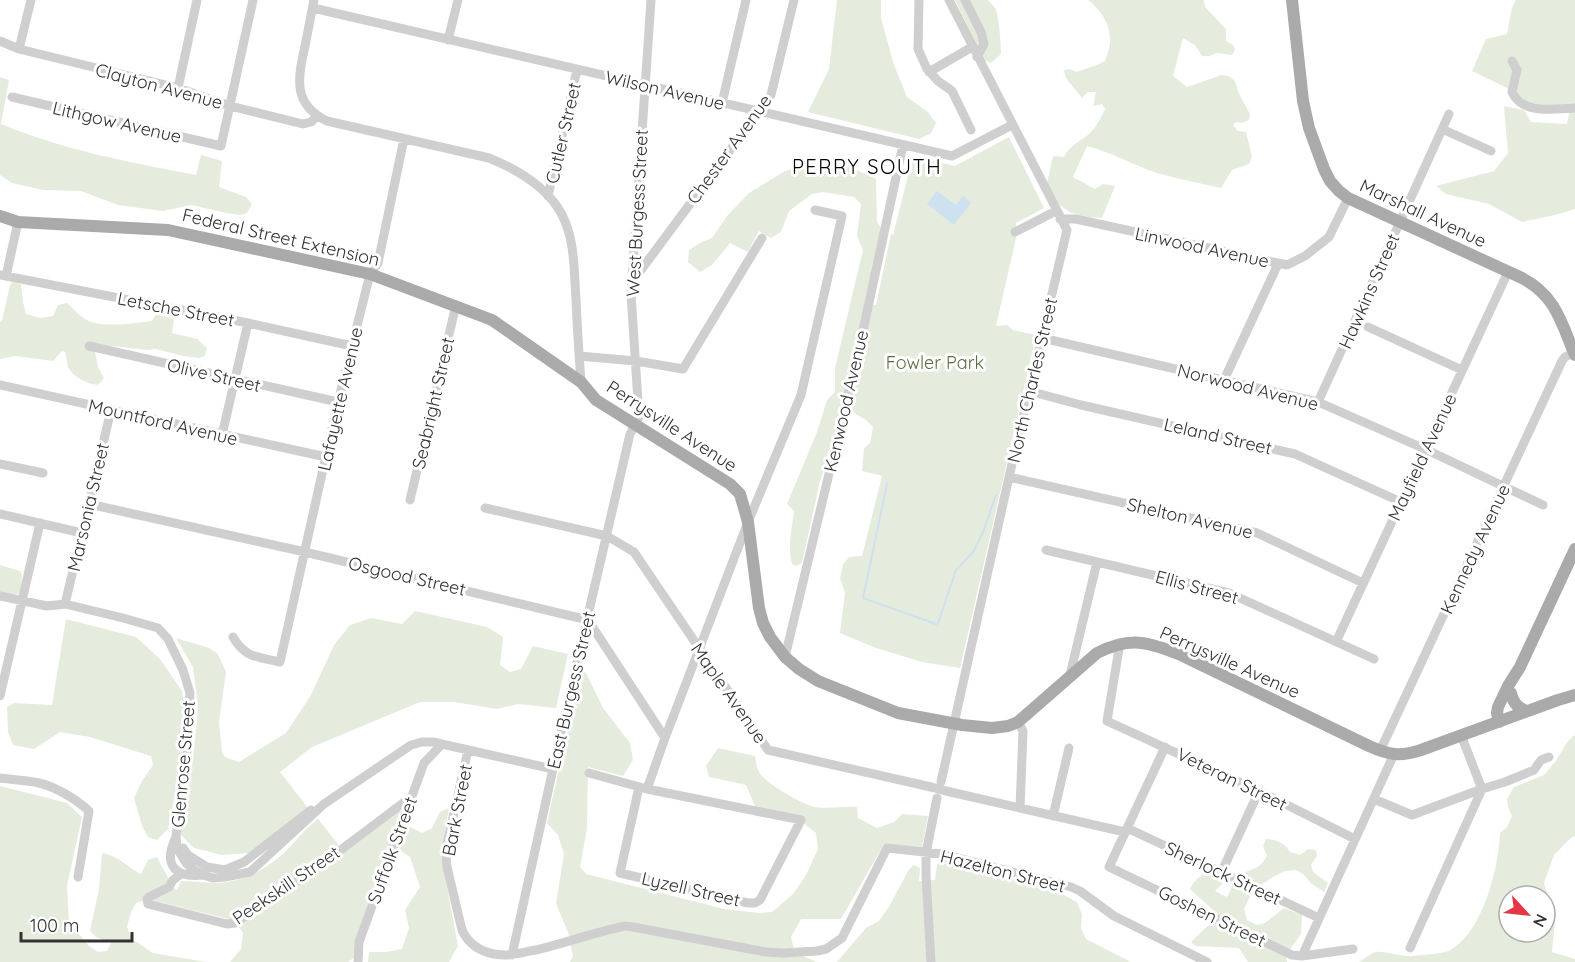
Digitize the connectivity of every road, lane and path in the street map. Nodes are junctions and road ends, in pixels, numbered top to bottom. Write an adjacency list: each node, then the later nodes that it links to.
1 (31, 0): 16 (street)
2 (196, 0): 22 (street)
3 (253, 0): 25 (street)
4 (458, 0): 13 (street)
5 (651, 0): 21 (street, West Burgess Street)
6 (746, 0): 24 (street)
7 (919, 0): 20 (street)
8 (949, 0): 15 (street, North Charles Street)
9 (965, 0): 17 (street)
10 (1292, 0): 37 (main road, Marshall Avenue)
11 (791, 1): 27 (street, Chester Avenue)
12 (314, 4): 13 (street, Wilson Avenue); 29 (street)
13 (448, 40): 19 (street, Wilson Avenue)
14 (0, 41): 16 (street, Clayton Avenue)
15 (972, 47): 17 (street, North Charles Street); 20 (street)
16 (19, 49): 22 (street, Clayton Avenue)
17 (977, 57): 30 (street, North Charles Street)
18 (1512, 61): 26 (street)
19 (577, 70): 21 (street, Wilson Avenue); 36 (street, Cutler Street)
20 (929, 72): 32 (street)
21 (645, 85): 24 (street, Wilson Avenue); 49 (street, West Burgess Street)
22 (178, 88): 25 (street, Clayton Avenue)
23 (12, 97): 25 (street, Lithgow Avenue)
24 (722, 103): 27 (street, Wilson Avenue)
25 (230, 106): 29 (street, Clayton Avenue)
26 (1575, 108)
27 (758, 111): 34 (street, Wilson Avenue); 49 (street, Chester Avenue)
28 (1449, 114): 31 (street, Hawkins Street)
29 (316, 116): 33 (street, Perrysville Avenue)
30 (1012, 125): 34 (street, Wilson Avenue); 39 (street, North Charles Street)
31 (1442, 129): 35 (street); 42 (street, Hawkins Street)
32 (971, 130)
33 (404, 139): 36 (street, Perrysville Avenue); 47 (street, Lafayette Avenue)
34 (903, 145): 99 (street, Kenwood Avenue)
35 (1491, 151)
36 (548, 196): 57 (street, Perrysville Avenue)
37 (1348, 198): 42 (main road, Marshall Avenue); 45 (street, Linwood Avenue)
38 (815, 210): 82 (street)
39 (1058, 215): 43 (street); 45 (street, Linwood Avenue); 53 (street, North Charles Street)
40 (0, 216): 41 (main road, Federal Street Extension)
41 (18, 222): 47 (main road, Federal Street Extension); 48 (street)
42 (1400, 222): 46 (main road, Marshall Avenue); 66 (street, Hawkins Street)
43 (1015, 232)
44 (762, 238): 58 (street)
45 (1278, 264): 61 (street)
46 (1508, 272): 56 (main road, Marshall Avenue); 59 (street, Mayfield Avenue)
47 (370, 274): 50 (main road, Federal Street Extension); 55 (street, Lafayette Avenue)
48 (3, 275): 51 (street, Letsche Street)
49 (632, 282): 58 (street, West Burgess Street)
50 (456, 305): 62 (main road, Federal Street Extension); 76 (street, Seabright Street)
51 (248, 323): 55 (street, Letsche Street); 60 (street)
52 (1368, 327): 59 (street)
53 (1042, 338): 61 (street, Norwood Avenue); 64 (street, North Charles Street)
54 (89, 346): 60 (street, Olive Street)
55 (352, 346): 65 (street, Lafayette Avenue)
56 (1575, 354): 75 (street, Kennedy Avenue)
57 (579, 356): 58 (street); 62 (street, Perrysville Avenue)
58 (636, 361): 68 (street, West Burgess Street)
59 (1462, 370): 70 (street, Mayfield Avenue)
60 (235, 380): 65 (street, Olive Street); 69 (street)
61 (1224, 380): 66 (street, Norwood Avenue)
62 (581, 382): 68 (main road, Perrysville Avenue)
63 (0, 386): 67 (street, Mountford Avenue)
64 (1029, 391): 74 (street, North Charles Street); 77 (street, Leland Street)
65 (338, 402): 71 (street, Lafayette Avenue)
66 (1318, 402): 70 (street, Norwood Avenue)
67 (111, 410): 69 (street, Mountford Avenue); 78 (street, Marsonia Street)
68 (635, 426): 82 (main road, Perrysville Avenue); 85 (street, East Burgess Street)
69 (222, 435): 71 (street, Mountford Avenue)
70 (1425, 449): 75 (street, Norwood Avenue); 77 (street, Mayfield Avenue)
71 (327, 458): 88 (street, Lafayette Avenue)
72 (0, 464): 73 (street)
73 (43, 473)
74 (1009, 477): 90 (street, Shelton Avenue); 109 (street, North Charles Street)
75 (1504, 487): 79 (street, Norwood Avenue); 116 (street, Kennedy Avenue)
76 (410, 500)
77 (1401, 502): 90 (street, Mayfield Avenue)
78 (89, 504): 84 (street, Marsonia Street); 88 (street, Osgood Street)
79 (1543, 505)
80 (485, 508): 85 (street, Maple Avenue)
81 (0, 514): 83 (street)
82 (748, 522): 98 (street); 99 (main road, Perrysville Avenue)
83 (40, 524): 84 (street); 92 (street)
84 (82, 534): 93 (street, Marsonia Street)
85 (607, 536): 94 (street, East Burgess Street); 98 (street, Maple Avenue)
86 (1575, 549): 101 (main road)
87 (1046, 550): 89 (street, Ellis Street)
88 (305, 552): 94 (street, Osgood Street); 95 (street, Lafayette Avenue)
89 (1097, 562): 96 (street, Ellis Street); 102 (street)
90 (1364, 583): 96 (street, Mayfield Avenue)
91 (0, 596): 92 (street)
92 (22, 602): 93 (street); 105 (street)
93 (66, 604): 133 (street, Glenrose Street)
94 (588, 620): 111 (street); 119 (street, East Burgess Street)
95 (233, 637)
96 (1336, 642): 100 (street, Ellis Street)
97 (1120, 644): 102 (main road, Perrysville Avenue); 113 (street, Veteran Street); 116 (main road, Perrysville Avenue)
98 (699, 651): 111 (street); 122 (street, Maple Avenue, bridge)
99 (784, 657): 109 (main road, Perrysville Avenue)
100 (1374, 659)
101 (1520, 667): 103 (main road); 108 (main road)
102 (1070, 675): 107 (main road, Perrysville Avenue)
103 (1511, 693): 106 (main road); 108 (main road)
104 (1575, 695): 106 (main road, Perrysville Avenue)
105 (0, 696)
106 (1528, 711): 108 (main road, Perrysville Avenue)
107 (1018, 722): 109 (main road, Perrysville Avenue); 130 (street)
108 (1499, 722): 110 (main road, Perrysville Avenue)
109 (954, 723): 122 (street, North Charles Street)
110 (1461, 735): 117 (main road, Perrysville Avenue); 124 (street)
111 (664, 738): 123 (street)
112 (442, 744): 115 (street); 126 (street, Suffolk Street); 129 (street)
113 (1165, 747): 125 (street, Veteran Street); 132 (street)
114 (1069, 748): 131 (street)
115 (468, 750): 119 (street); 143 (street, Bark Street)
116 (1380, 751): 117 (main road, Perrysville Avenue)
117 (1394, 754): 128 (street)
118 (1549, 757): 124 (street)
119 (553, 769): 143 (street, East Burgess Street)
120 (590, 773): 123 (street)
121 (0, 778): 139 (street)
122 (943, 786): 130 (street, Maple Avenue)
123 (643, 788): 123 (street, Lyzell Street)
124 (1482, 789): 128 (street); 141 (street)
125 (1259, 792): 134 (street, Veteran Street); 136 (street)
126 (411, 797): 137 (street, Peekskill Street); 145 (street, Suffolk Street)
127 (937, 798): 135 (street)
128 (1374, 799): 134 (street)
129 (324, 804): 133 (street, Glenrose Street); 138 (street)
130 (1020, 808): 131 (street, Maple Avenue)
131 (1053, 816): 132 (street, Maple Avenue)
132 (1126, 830): 136 (street, Sherlock Street); 144 (street, Goshen Street)
133 (176, 836): 137 (street); 138 (street, Glenrose Street)
134 (1355, 839): 140 (street)
135 (926, 853): 143 (street, Hazelton Street); 146 (street); 147 (street, Hazelton Street)
136 (1222, 871): 140 (street, Sherlock Street)
137 (181, 874): 138 (street)
138 (203, 875)
139 (78, 877)
140 (1319, 918): 144 (street)
141 (1410, 948)
142 (1353, 949): 144 (street, Goshen Street)
143 (512, 955)
144 (1302, 956)
145 (358, 962)
146 (931, 962)
147 (1208, 962)

